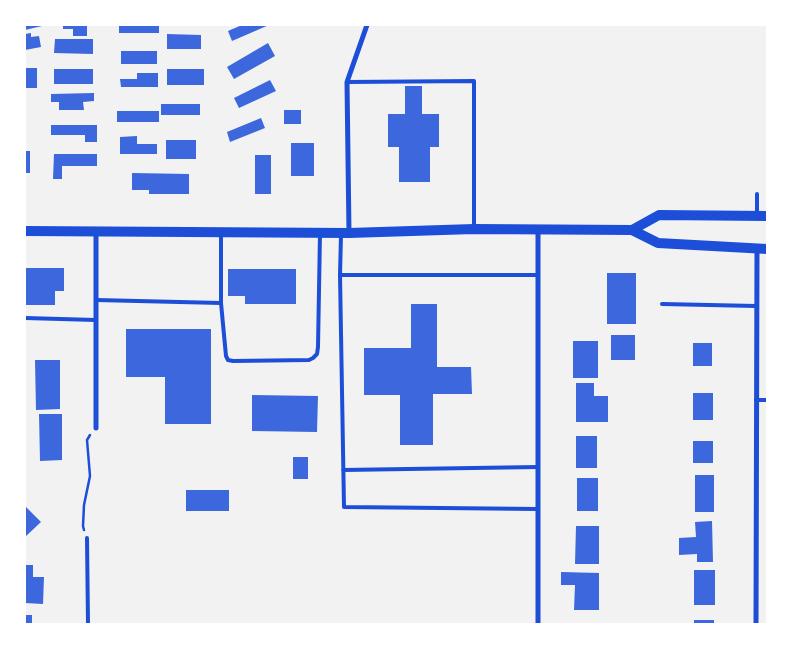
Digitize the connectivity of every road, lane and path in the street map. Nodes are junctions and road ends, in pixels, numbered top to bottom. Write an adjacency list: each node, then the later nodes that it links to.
1 (367, 25): 2 (street)
2 (347, 82): 5 (lane); 12 (street)
3 (757, 194): 4 (lane)
4 (762, 216): 7 (main road)
5 (474, 230): 6 (main road); 12 (main road)
6 (538, 230): 7 (main road); 15 (street)
7 (632, 230): 13 (main road)
8 (25, 231): 9 (main road)
9 (96, 232): 10 (main road); 16 (street)
10 (221, 232): 11 (main road); 17 (lane)
11 (320, 233): 12 (main road); 17 (lane)
12 (345, 233): 14 (lane)
13 (762, 248): 19 (street)
14 (340, 275): 15 (lane); 26 (lane)
15 (538, 275): 25 (street)
16 (96, 300): 17 (lane); 21 (street)
17 (221, 303)
18 (662, 304): 19 (lane)
19 (756, 306): 22 (street)
20 (25, 318): 21 (lane)
21 (96, 320): 24 (street)
22 (756, 400): 23 (lane); 31 (street)
23 (767, 400)
24 (96, 428): 28 (path)
25 (538, 467): 26 (lane); 27 (street)
26 (343, 470): 27 (lane)
27 (538, 509): 30 (street)
28 (87, 538): 29 (lane)
29 (88, 624)
30 (538, 624)
31 (756, 624)

